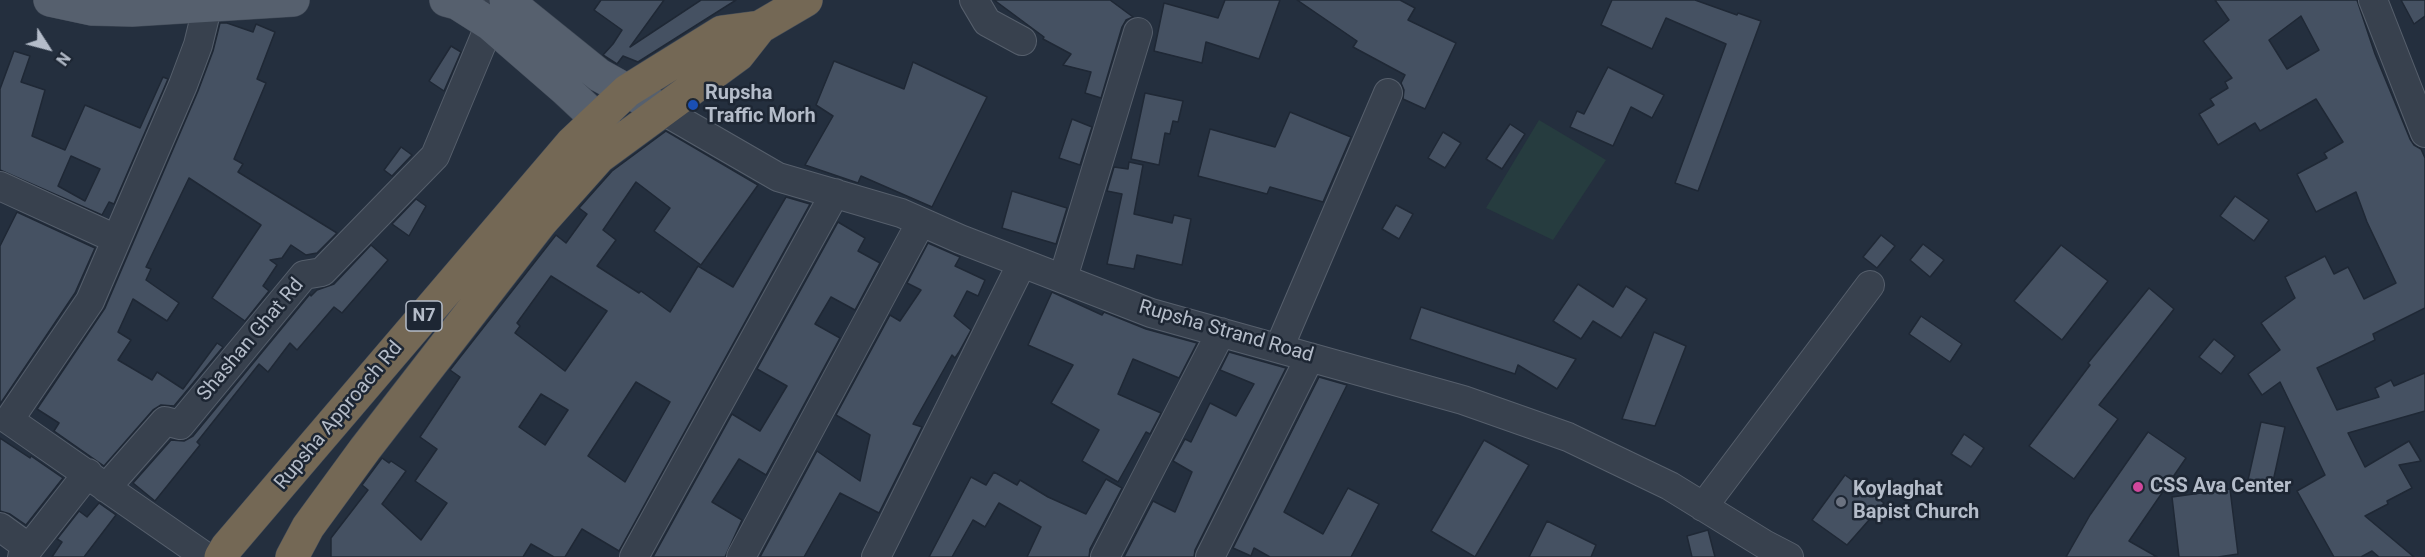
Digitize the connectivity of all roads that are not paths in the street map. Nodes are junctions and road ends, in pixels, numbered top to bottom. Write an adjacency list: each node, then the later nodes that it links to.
1 (50, 0): 7 (main road)
2 (293, 0): 7 (main road)
3 (446, 0): 8 (main road)
4 (806, 0): 9 (highway, N7)
5 (974, 0): 11 (street)
6 (2373, 0): 16 (street)
7 (209, 2): 20 (street)
8 (499, 8): 12 (main road); 15 (main road); 28 (street, Shashan Ghat Rd)
9 (760, 27): 12 (highway, N7); 14 (highway, N7)
10 (1138, 32): 22 (street)
11 (1022, 41)
12 (627, 91): 14 (main road); 15 (highway, Rupsha Approach Rd / N7)
13 (1388, 93): 25 (street)
14 (662, 110): 15 (highway, Rupsha Approach Rd / N7); 18 (street, Rupsha Strand Road)
15 (607, 132): 34 (highway, Rupsha Approach Rd / N7); 35 (highway, Rupsha Approach Rd / N7)
16 (2425, 133)
17 (0, 186): 20 (street)
18 (835, 193): 19 (street, Rupsha Strand Road); 36 (street)
19 (921, 222): 21 (street, Rupsha Strand Road); 37 (street)
20 (116, 239): 27 (street)
21 (1022, 263): 22 (street, Rupsha Strand Road); 38 (street)
22 (1063, 278): 24 (street, Rupsha Strand Road)
23 (1870, 285): 29 (street)
24 (1221, 332): 25 (street, Rupsha Strand Road); 39 (street)
25 (1280, 348): 26 (street, Rupsha Strand Road)
26 (1310, 357): 29 (street, Rupsha Strand Road); 40 (street)
27 (4, 422): 28 (street)
28 (97, 481): 31 (street); 33 (street)
29 (1704, 507): 32 (street, Rupsha Strand Road)
30 (0, 527): 31 (street)
31 (26, 552)
32 (1786, 556)
33 (206, 557)
34 (221, 557)
35 (292, 557)
36 (634, 557)
37 (741, 557)
38 (876, 557)
39 (1105, 557)
40 (1210, 557)

